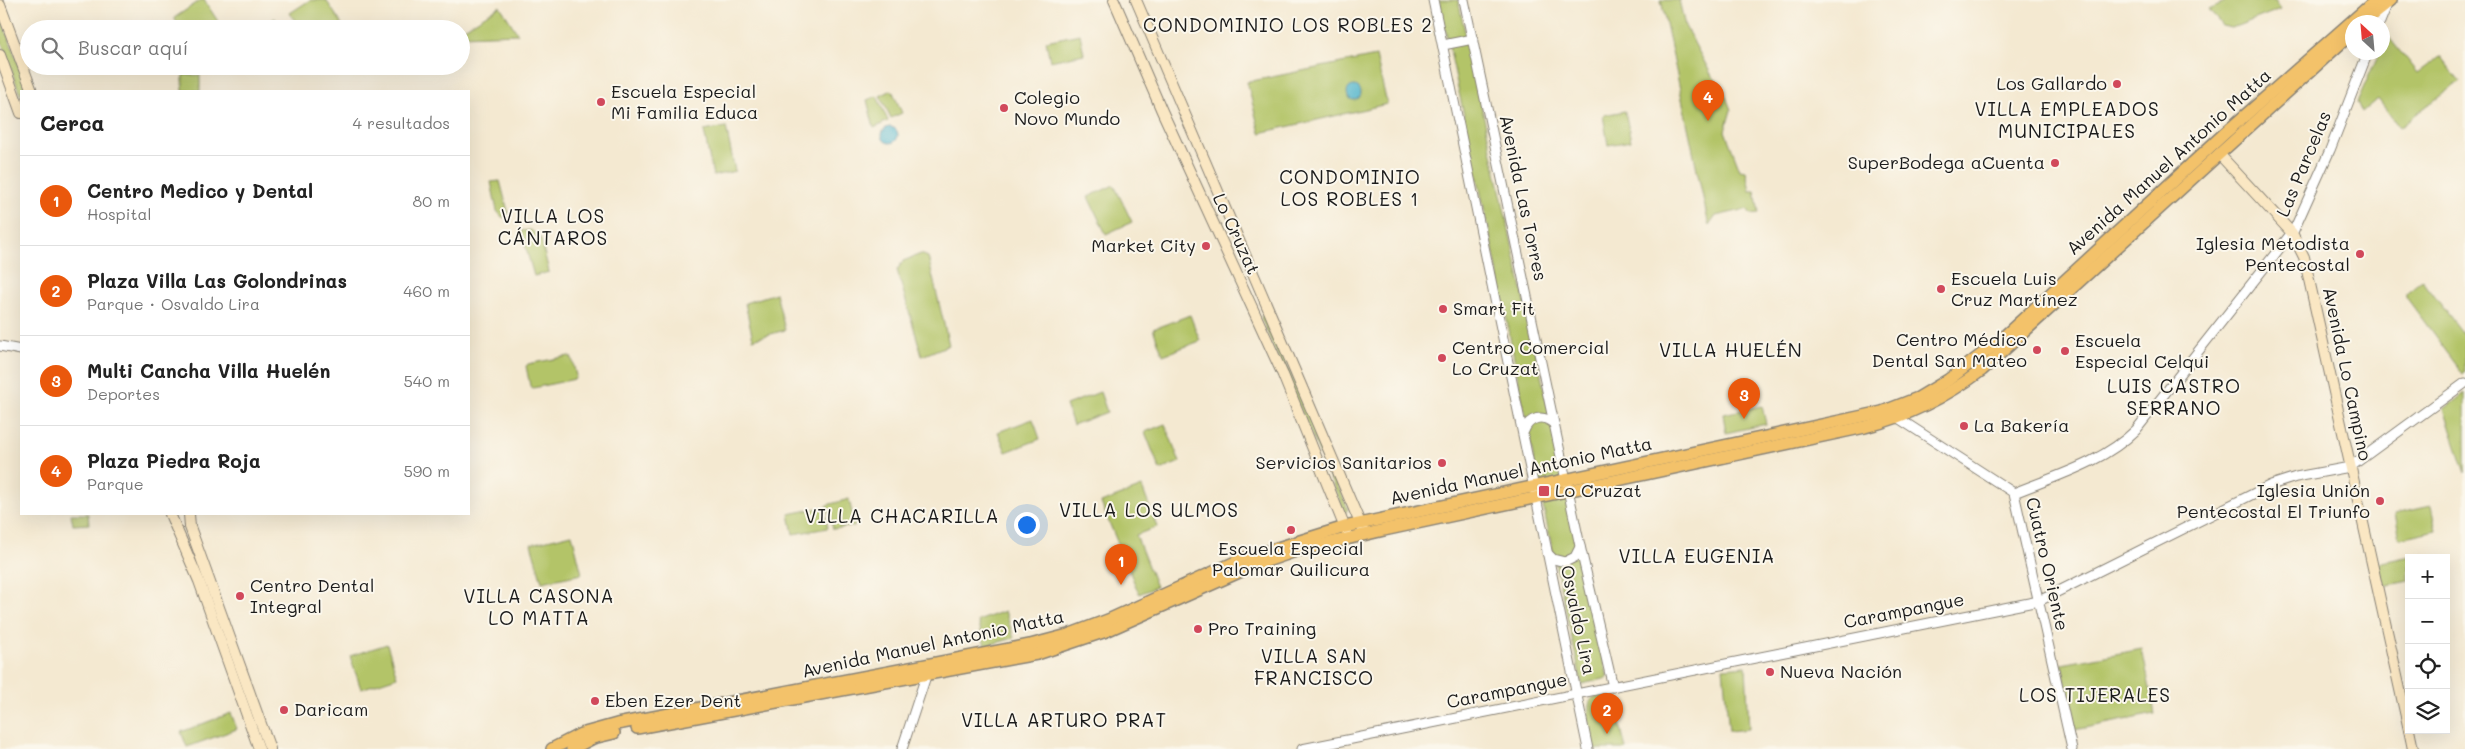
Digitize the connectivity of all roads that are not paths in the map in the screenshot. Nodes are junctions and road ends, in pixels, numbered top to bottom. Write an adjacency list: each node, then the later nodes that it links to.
1 (1114, 0): 37 (main road, Lo Cruzat)
2 (1136, 0): 36 (main road, Lo Cruzat)
3 (1433, 0): 12 (street)
4 (1464, 0): 10 (street, Avenida Las Torres)
5 (2376, 0): 19 (main road, Avenida Manuel Antonio Matta)
6 (2389, 1): 8 (main road); 9 (street)
7 (0, 5): 14 (main road)
8 (2372, 15)
9 (2383, 15)
10 (1473, 39): 12 (street); 26 (street, Avenida Las Torres)
11 (2345, 39): 19 (main road, Avenida Manuel Antonio Matta)
12 (1443, 45): 27 (street)
13 (0, 55): 18 (main road)
14 (20, 59)
15 (2365, 60): 20 (street, Las Parcelas)
16 (26, 75): 17 (main road)
17 (32, 90)
18 (20, 110)
19 (2215, 150): 20 (main road, Avenida Lo Campino); 24 (main road, Avenida Manuel Antonio Matta); 25 (main road, Avenida Manuel Antonio Matta)
20 (2292, 233): 28 (main road, Avenida Lo Campino); 32 (street, Las Parcelas)
21 (0, 346): 22 (street)
22 (20, 350)
23 (2465, 383): 28 (street, Carampangue)
24 (1882, 412): 25 (main road); 29 (main road, Avenida Manuel Antonio Matta)
25 (1898, 418): 31 (main road, Avenida Manuel Antonio Matta); 32 (street, Cuatro Oriente)
26 (1554, 424): 27 (street); 29 (street, Avenida Las Torres)
27 (1524, 431): 30 (street)
28 (2350, 468): 41 (street, Carampangue); 46 (main road, Avenida Lo Campino)
29 (1565, 479): 30 (main road, Avenida Manuel Antonio Matta); 31 (street, Avenida Las Torres)
30 (1535, 486): 33 (street, Osvaldo Lira); 36 (main road, Avenida Manuel Antonio Matta)
31 (1568, 491): 33 (main road, Avenida Manuel Antonio Matta); 39 (street, Osvaldo Lira)
32 (2014, 493): 41 (street, Cuatro Oriente)
33 (1537, 498): 38 (main road, Avenida Manuel Antonio Matta); 40 (street, Osvaldo Lira)
34 (170, 515): 49 (main road)
35 (189, 515): 50 (main road)
36 (1360, 522): 37 (main road, Avenida Manuel Antonio Matta); 38 (main road, Lo Cruzat)
37 (1347, 532): 38 (main road, Avenida Manuel Antonio Matta); 42 (main road, Avenida Manuel Antonio Matta)
38 (1365, 534)
39 (1580, 546): 40 (street); 43 (street, Osvaldo Lira)
40 (1547, 553): 45 (street, Osvaldo Lira)
41 (2038, 601): 43 (street, Carampangue); 56 (street, Cuatro Oriente)
42 (928, 671): 51 (main road, Avenida Manuel Antonio Matta); 52 (main road, Avenida Manuel Antonio Matta); 53 (street)
43 (1613, 687): 44 (street, Carampangue)
44 (1594, 690): 45 (street, Carampangue); 47 (street)
45 (1577, 694): 47 (street, Osvaldo Lira); 54 (street, Carampangue)
46 (2405, 712)
47 (1582, 720): 55 (street, Osvaldo Lira)
48 (2410, 734): 57 (main road, Avenida Lo Campino)
49 (259, 749)
50 (270, 749)
51 (552, 749)
52 (572, 749)
53 (902, 749)
54 (1302, 749)
55 (1588, 749)
56 (2072, 749)
57 (2413, 749)

